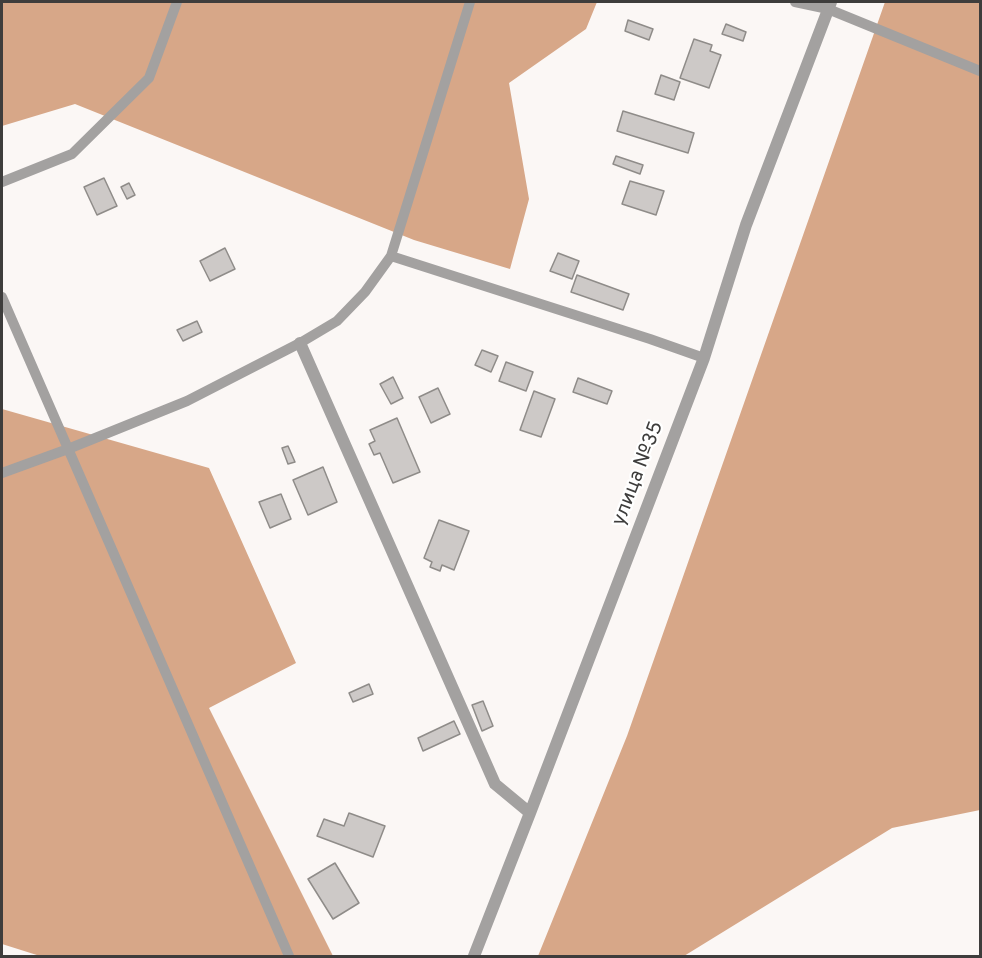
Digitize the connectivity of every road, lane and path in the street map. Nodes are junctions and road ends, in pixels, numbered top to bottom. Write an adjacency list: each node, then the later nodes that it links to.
1 (177, 2): 6 (lane)
2 (470, 2): 7 (lane)
3 (795, 2): 4 (lane)
4 (830, 5): 5 (lane); 10 (street, улица №35)
5 (981, 71)
6 (2, 182)
7 (391, 256): 9 (lane); 10 (lane)
8 (2, 297): 11 (lane)
9 (300, 343): 11 (lane); 13 (street)
10 (704, 358): 13 (street, улица №35)
11 (68, 449): 12 (lane); 14 (lane)
12 (2, 473)
13 (530, 813): 15 (street, улица №35)
14 (288, 957)
15 (474, 957)

